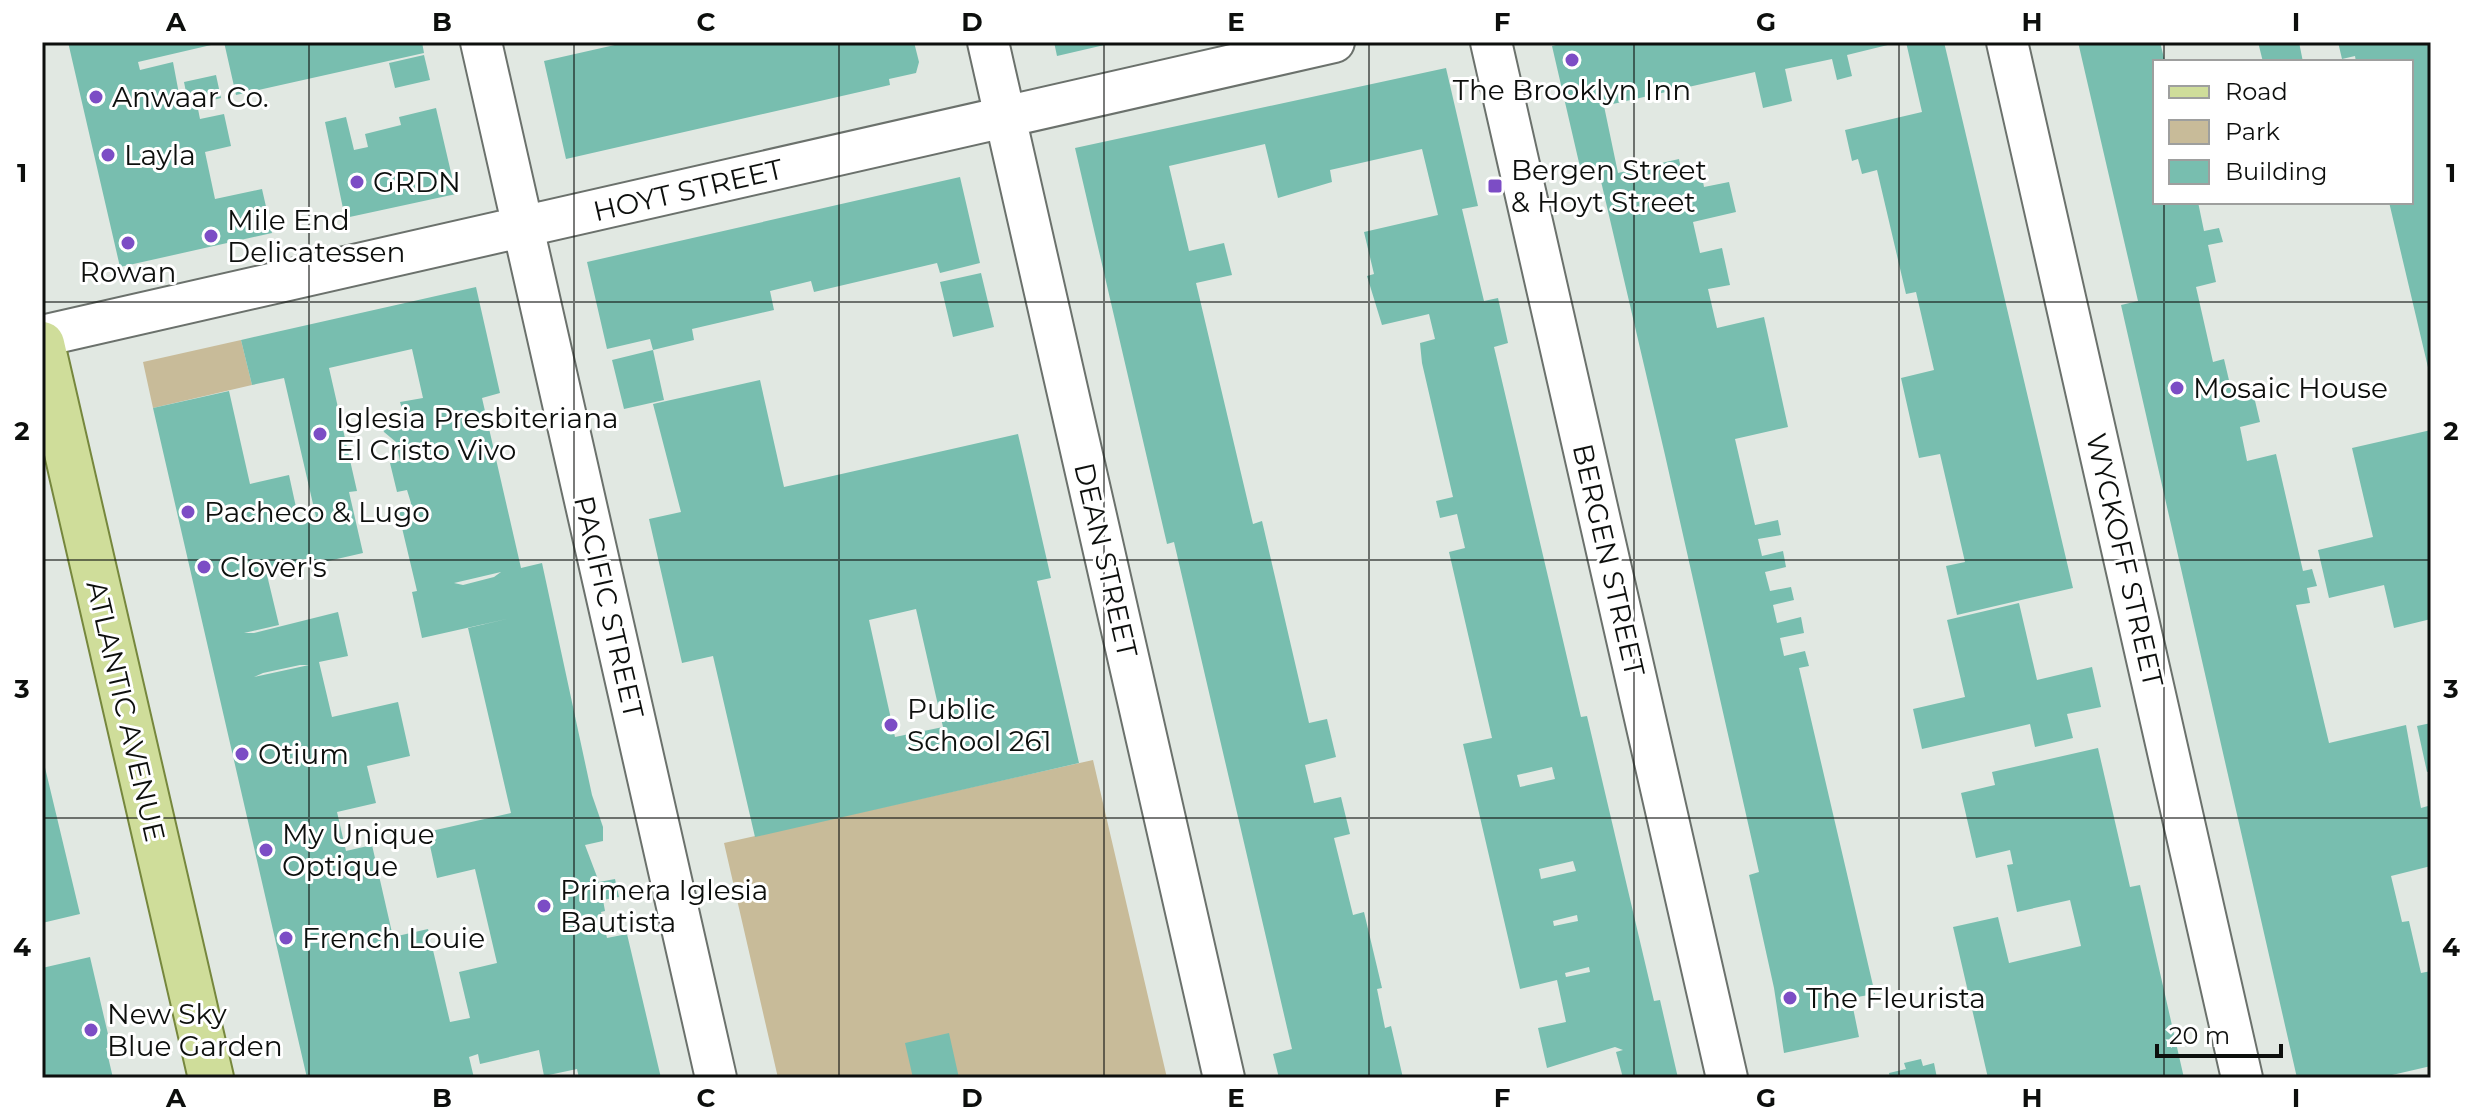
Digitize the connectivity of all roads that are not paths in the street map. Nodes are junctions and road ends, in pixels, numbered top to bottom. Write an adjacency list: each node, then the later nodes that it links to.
1 (481, 42): 7 (street, PACIFIC STREET)
2 (988, 42): 6 (street, DEAN STREET)
3 (1334, 42): 6 (street, HOYT STREET)
4 (1491, 42): 13 (street, BERGEN STREET)
5 (2007, 42): 14 (street, WYCKOFF STREET)
6 (1005, 119): 7 (street, HOYT STREET); 12 (street, DEAN STREET)
7 (523, 227): 8 (street, HOYT STREET); 11 (street, PACIFIC STREET)
8 (42, 336)
9 (42, 344): 10 (main road, ATLANTIC AVENUE)
10 (211, 1078)
11 (716, 1078)
12 (1224, 1078)
13 (1727, 1078)
14 (2242, 1078)

